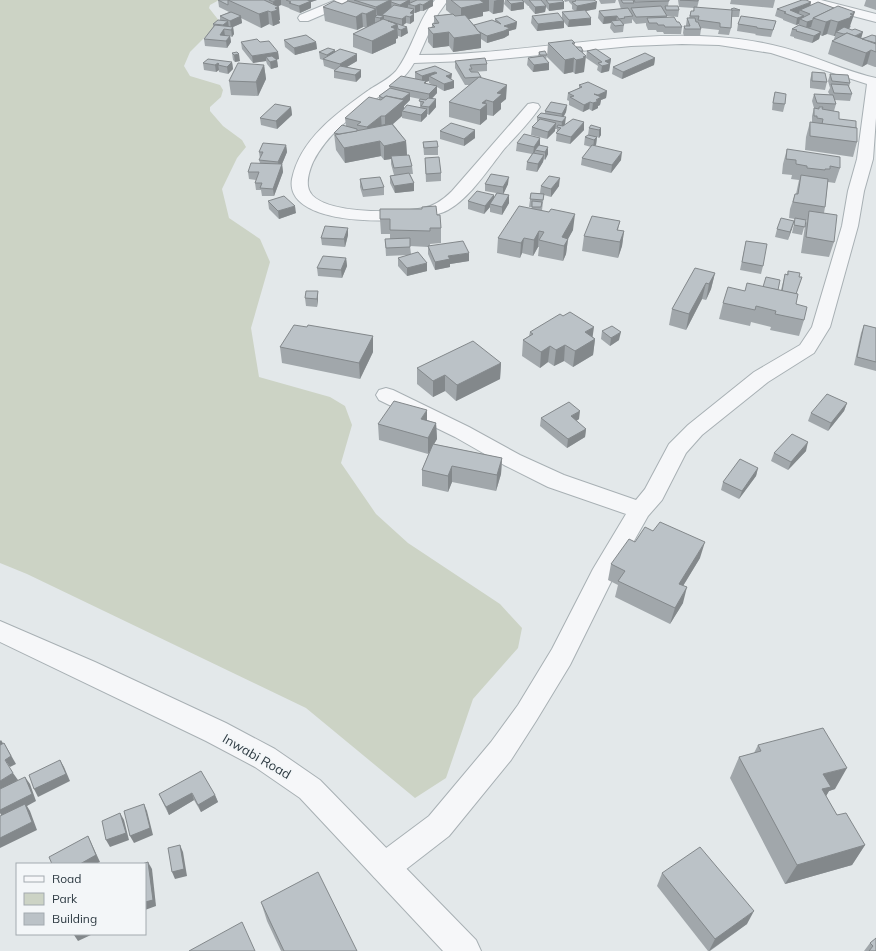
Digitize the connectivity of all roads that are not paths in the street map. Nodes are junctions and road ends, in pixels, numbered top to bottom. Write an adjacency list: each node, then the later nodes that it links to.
1 (346, 0): 4 (street)
2 (442, 0): 6 (street)
3 (808, 0): 5 (street)
4 (304, 18)
5 (876, 18)
6 (410, 59): 7 (street); 8 (street)
7 (875, 82): 10 (street)
8 (533, 107)
9 (386, 395): 10 (street)
10 (640, 510): 12 (street)
11 (0, 631): 12 (street, Inwabi Road)
12 (385, 867): 13 (street, Inwabi Road)
13 (465, 951)

